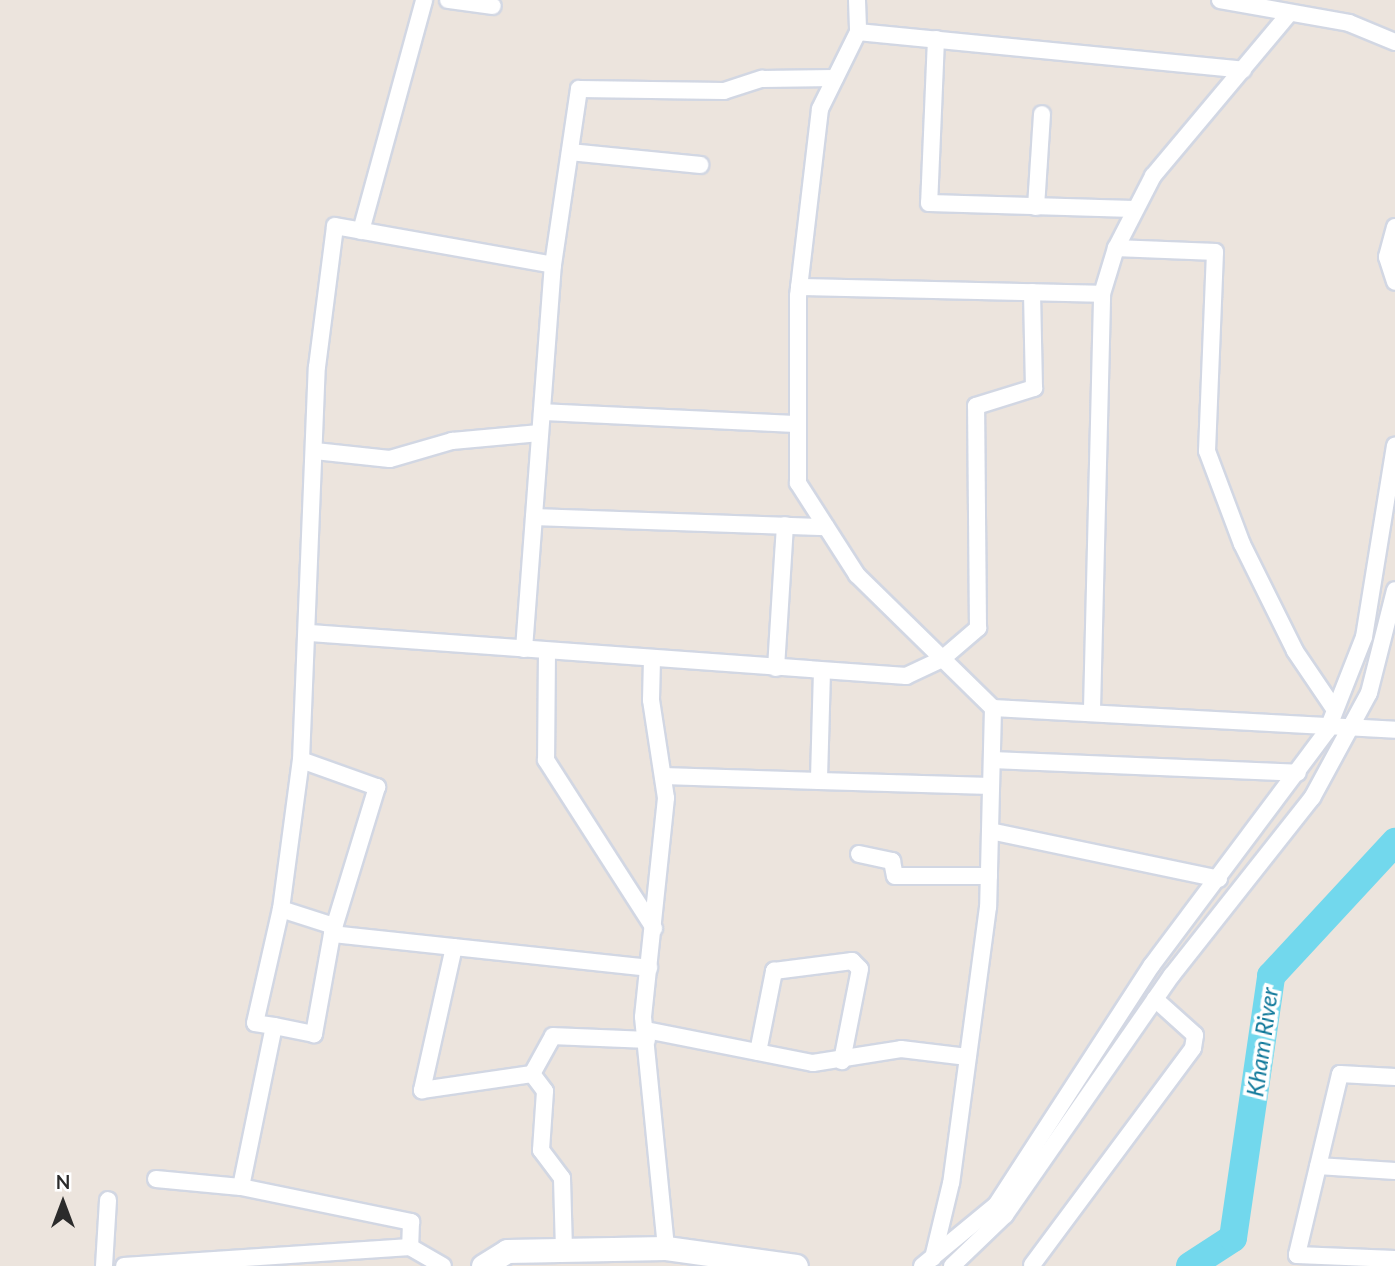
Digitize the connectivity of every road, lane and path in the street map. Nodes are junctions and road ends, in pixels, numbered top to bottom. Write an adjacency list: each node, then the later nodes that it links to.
1 (424, 0): 18 (street)
2 (449, 0): 5 (street)
3 (857, 0): 7 (street)
4 (1220, 0): 6 (street)
5 (493, 9)
6 (1289, 14): 9 (street); 10 (street)
7 (858, 32): 8 (street); 11 (street)
8 (936, 40): 10 (street); 15 (street)
9 (1395, 42)
10 (1243, 70): 16 (street)
11 (835, 78): 13 (street); 22 (street)
12 (1042, 114): 15 (street)
13 (570, 152): 14 (street); 20 (street)
14 (700, 165)
15 (1036, 207): 16 (street)
16 (1134, 209): 19 (street)
17 (1395, 227): 21 (street)
18 (361, 231): 20 (street); 29 (street)
19 (1116, 248): 24 (street); 43 (street)
20 (553, 265): 25 (street)
21 (1395, 282)
22 (799, 287): 23 (street); 26 (street)
23 (1032, 292): 24 (street); 38 (street)
24 (1102, 294): 42 (street)
25 (542, 412): 26 (street); 27 (street)
26 (798, 424): 32 (street)
27 (541, 433): 29 (street); 30 (street)
28 (1395, 445): 43 (street)
29 (315, 451): 34 (street)
30 (534, 517): 31 (street); 35 (street)
31 (785, 525): 32 (street); 39 (street)
32 (826, 527): 38 (street)
33 (1395, 590): 46 (street)
34 (310, 633): 35 (street); 47 (street)
35 (524, 649): 36 (street)
36 (547, 651): 37 (street); 58 (street)
37 (652, 659): 39 (street); 50 (street)
38 (942, 659): 40 (street); 41 (street)
39 (776, 668): 40 (street)
40 (822, 671): 51 (street)
41 (993, 708): 42 (street); 48 (street)
42 (1092, 709): 45 (street)
43 (1335, 710): 45 (street)
44 (1395, 730): 46 (street)
45 (1327, 731): 46 (street); 49 (street)
46 (1351, 732): 62 (street)
47 (301, 760): 57 (street); 59 (street)
48 (992, 760): 49 (street); 52 (street)
49 (1298, 773): 56 (street)
50 (663, 776): 51 (street); 58 (street)
51 (819, 781): 52 (street)
52 (991, 786): 53 (street)
53 (990, 831): 55 (street); 56 (street)
54 (859, 854): 55 (street)
55 (989, 876): 66 (street)
56 (1219, 879): 80 (street)
57 (281, 909): 59 (street); 63 (street)
58 (654, 928): 61 (street)
59 (333, 930): 60 (street); 63 (street)
60 (454, 947): 61 (street); 68 (street)
61 (649, 968): 64 (street)
62 (1156, 999): 82 (street); 88 (street)
63 (274, 1026): 73 (street)
64 (647, 1035): 65 (street); 68 (street); 76 (street)
65 (758, 1052): 67 (street); 67 (street)
66 (968, 1057): 67 (street); 80 (street)
67 (842, 1061)
68 (532, 1074): 77 (street)
69 (1395, 1077): 70 (street)
70 (1318, 1166): 71 (street); 78 (street)
71 (1395, 1171)
72 (156, 1179): 73 (street)
73 (242, 1188): 75 (street)
74 (108, 1200): 83 (street)
75 (410, 1247): 79 (street); 85 (street)
76 (666, 1248): 77 (street); 87 (street)
77 (564, 1250): 86 (street)
78 (1395, 1259)
79 (242, 1261): 81 (street)
80 (928, 1262)
81 (159, 1264): 84 (street)
82 (1032, 1265)
83 (104, 1266)
84 (124, 1266)
85 (443, 1266)
86 (483, 1266)
87 (796, 1266)
88 (952, 1266)

